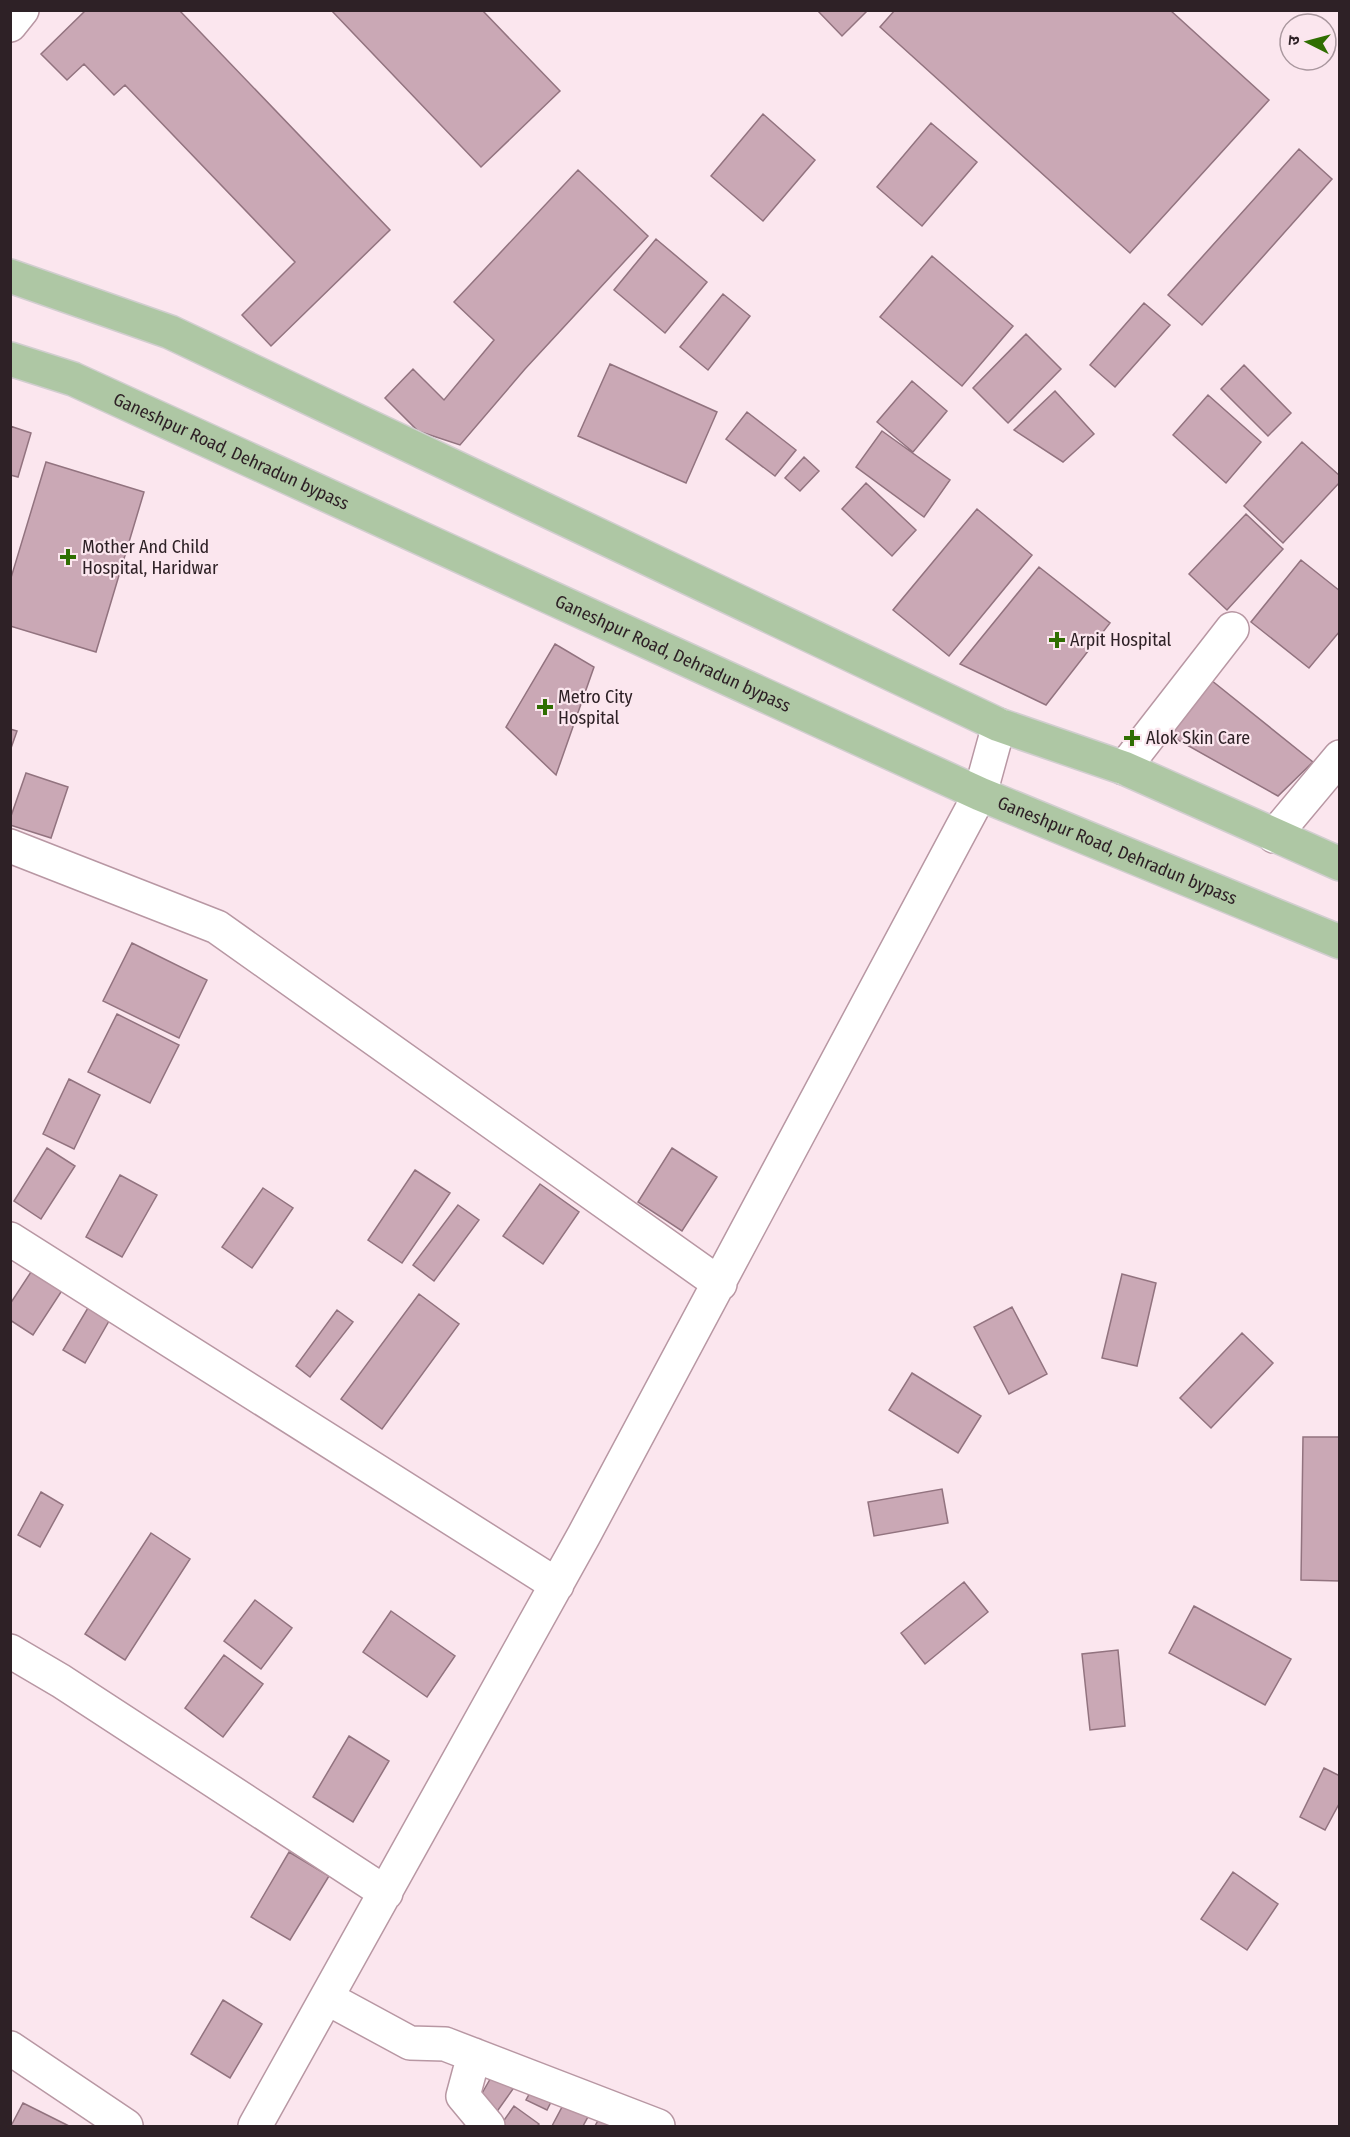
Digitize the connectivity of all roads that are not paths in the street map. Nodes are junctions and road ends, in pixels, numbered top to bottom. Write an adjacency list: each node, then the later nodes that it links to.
1 (22, 10): 2 (street)
2 (10, 25)
3 (10, 276): 6 (main road)
4 (10, 359): 9 (main road, Ganeshpur Road, Dehradun bypass)
5 (1232, 628): 8 (street)
6 (999, 725): 8 (main road); 9 (street)
7 (1340, 757): 10 (street)
8 (1124, 768): 10 (main road)
9 (980, 794): 13 (main road, Ganeshpur Road, Dehradun bypass); 15 (street)
10 (1274, 836): 12 (main road)
11 (10, 846): 15 (street)
12 (1340, 864)
13 (1340, 942)
14 (10, 1239): 16 (street)
15 (720, 1284): 16 (street)
16 (557, 1585): 18 (street)
17 (10, 1651): 18 (street)
18 (386, 1893): 19 (street)
19 (327, 1998): 21 (street); 23 (street)
20 (10, 2048): 22 (street)
21 (474, 2055): 24 (street); 25 (street)
22 (126, 2127)
23 (255, 2127)
24 (488, 2127)
25 (658, 2127)

